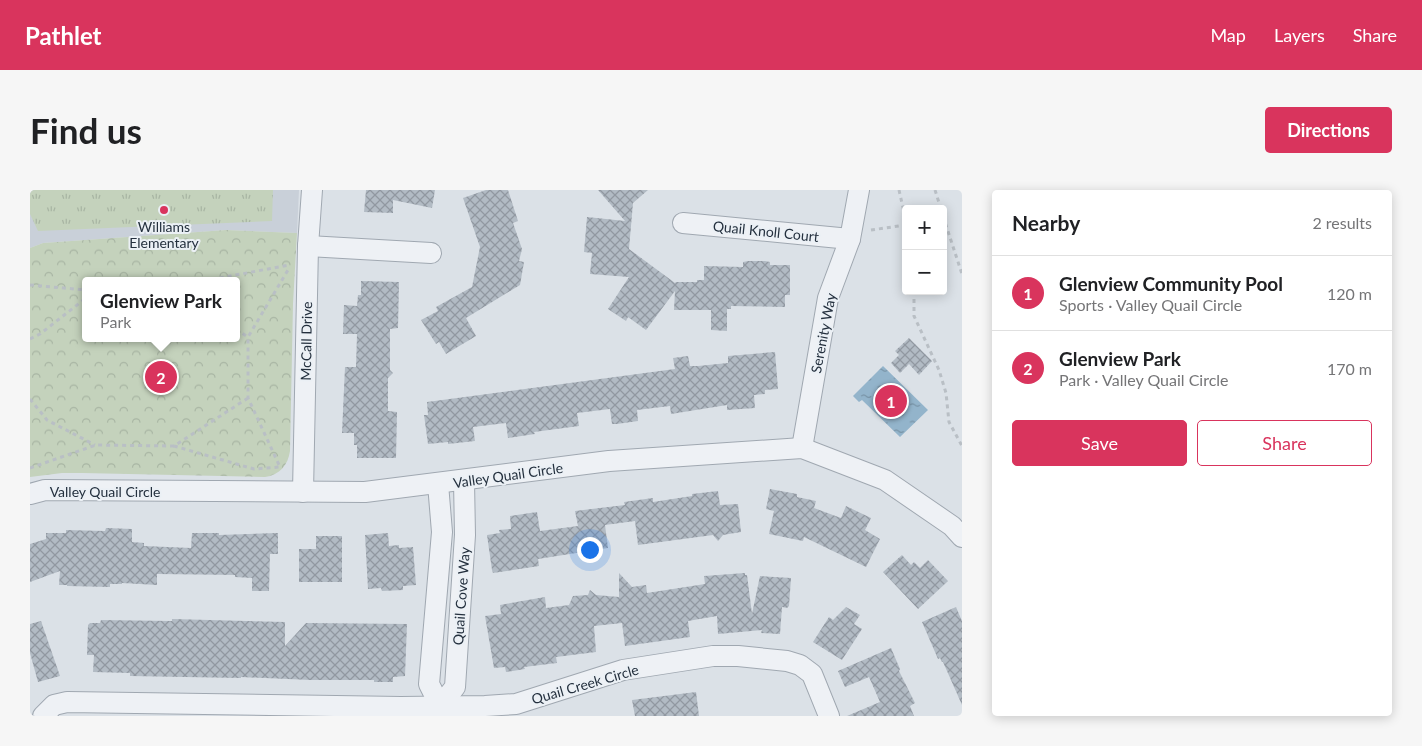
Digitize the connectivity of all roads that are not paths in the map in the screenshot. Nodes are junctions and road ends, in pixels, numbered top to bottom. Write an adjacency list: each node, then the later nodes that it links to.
1 (312, 190): 5 (street, McCall Drive)
2 (859, 190): 4 (street, Serenity Way)
3 (683, 223): 4 (street, Quail Knoll Court)
4 (850, 239): 7 (street, Serenity Way)
5 (308, 246): 6 (street); 10 (street, McCall Drive)
6 (431, 253)
7 (802, 448): 8 (street, Valley Quail Circle); 12 (street, Valley Quail Circle)
8 (464, 481): 9 (street, Valley Quail Circle); 13 (street, Quail Cove Way)
9 (438, 484): 10 (street, Valley Quail Circle); 13 (street, Quail Cove Way)
10 (304, 492): 11 (street, Valley Quail Circle)
11 (30, 494)
12 (962, 537)
13 (438, 711): 14 (street, Quail Creek Circle); 15 (street, Quail Creek Circle)
14 (44, 716)
15 (829, 716)

